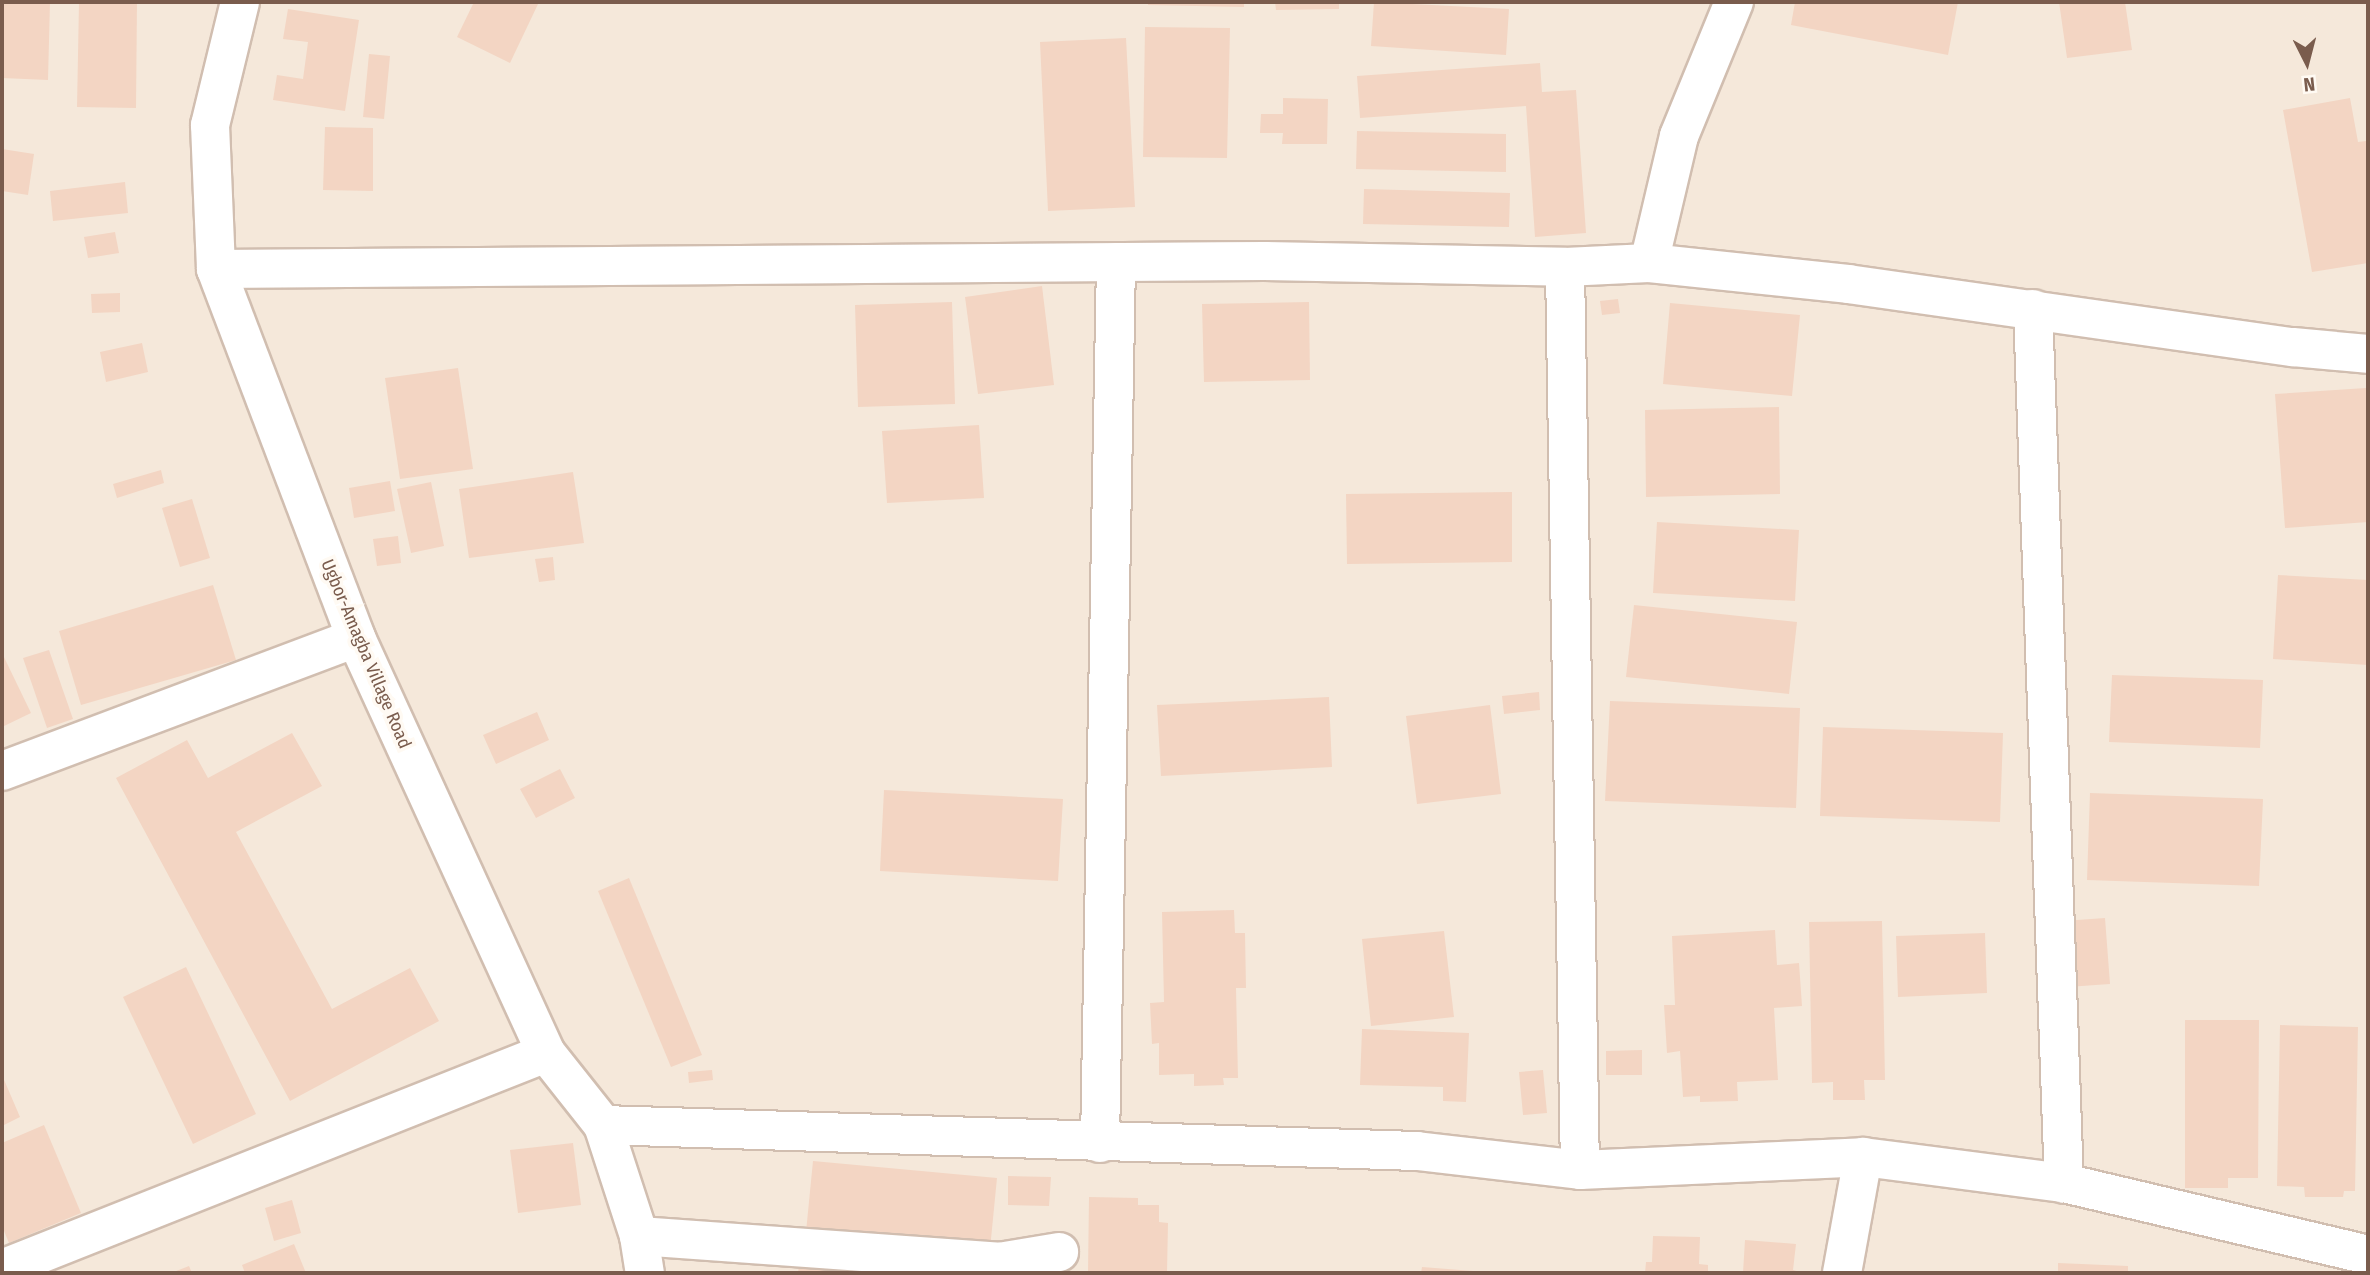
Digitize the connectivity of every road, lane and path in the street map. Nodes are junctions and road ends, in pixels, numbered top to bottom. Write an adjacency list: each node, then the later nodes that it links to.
1 (240, 2): 6 (street, Ugbor-Amagba Village Road)
2 (1734, 2): 4 (street)
3 (1116, 262): 5 (street); 6 (street); 13 (street)
4 (1649, 263): 5 (street); 7 (street)
5 (1565, 267): 15 (street)
6 (216, 269): 9 (street, Ugbor-Amagba Village Road)
7 (2033, 309): 8 (street); 16 (street)
8 (2368, 354)
9 (356, 638): 10 (street); 11 (street, Ugbor-Amagba Village Road)
10 (2, 771)
11 (546, 1053): 12 (street, Ugbor-Amagba Village Road); 20 (street)
12 (603, 1125): 13 (street); 17 (street, Ugbor-Amagba Village Road)
13 (1100, 1143): 15 (street)
14 (1863, 1157): 15 (street); 16 (street); 22 (street)
15 (1580, 1170)
16 (2064, 1183): 19 (street)
17 (639, 1236): 18 (street); 21 (street, Ugbor-Amagba Village Road)
18 (1059, 1252)
19 (2342, 1259)
20 (2, 1269)
21 (645, 1273)
22 (1842, 1273)

